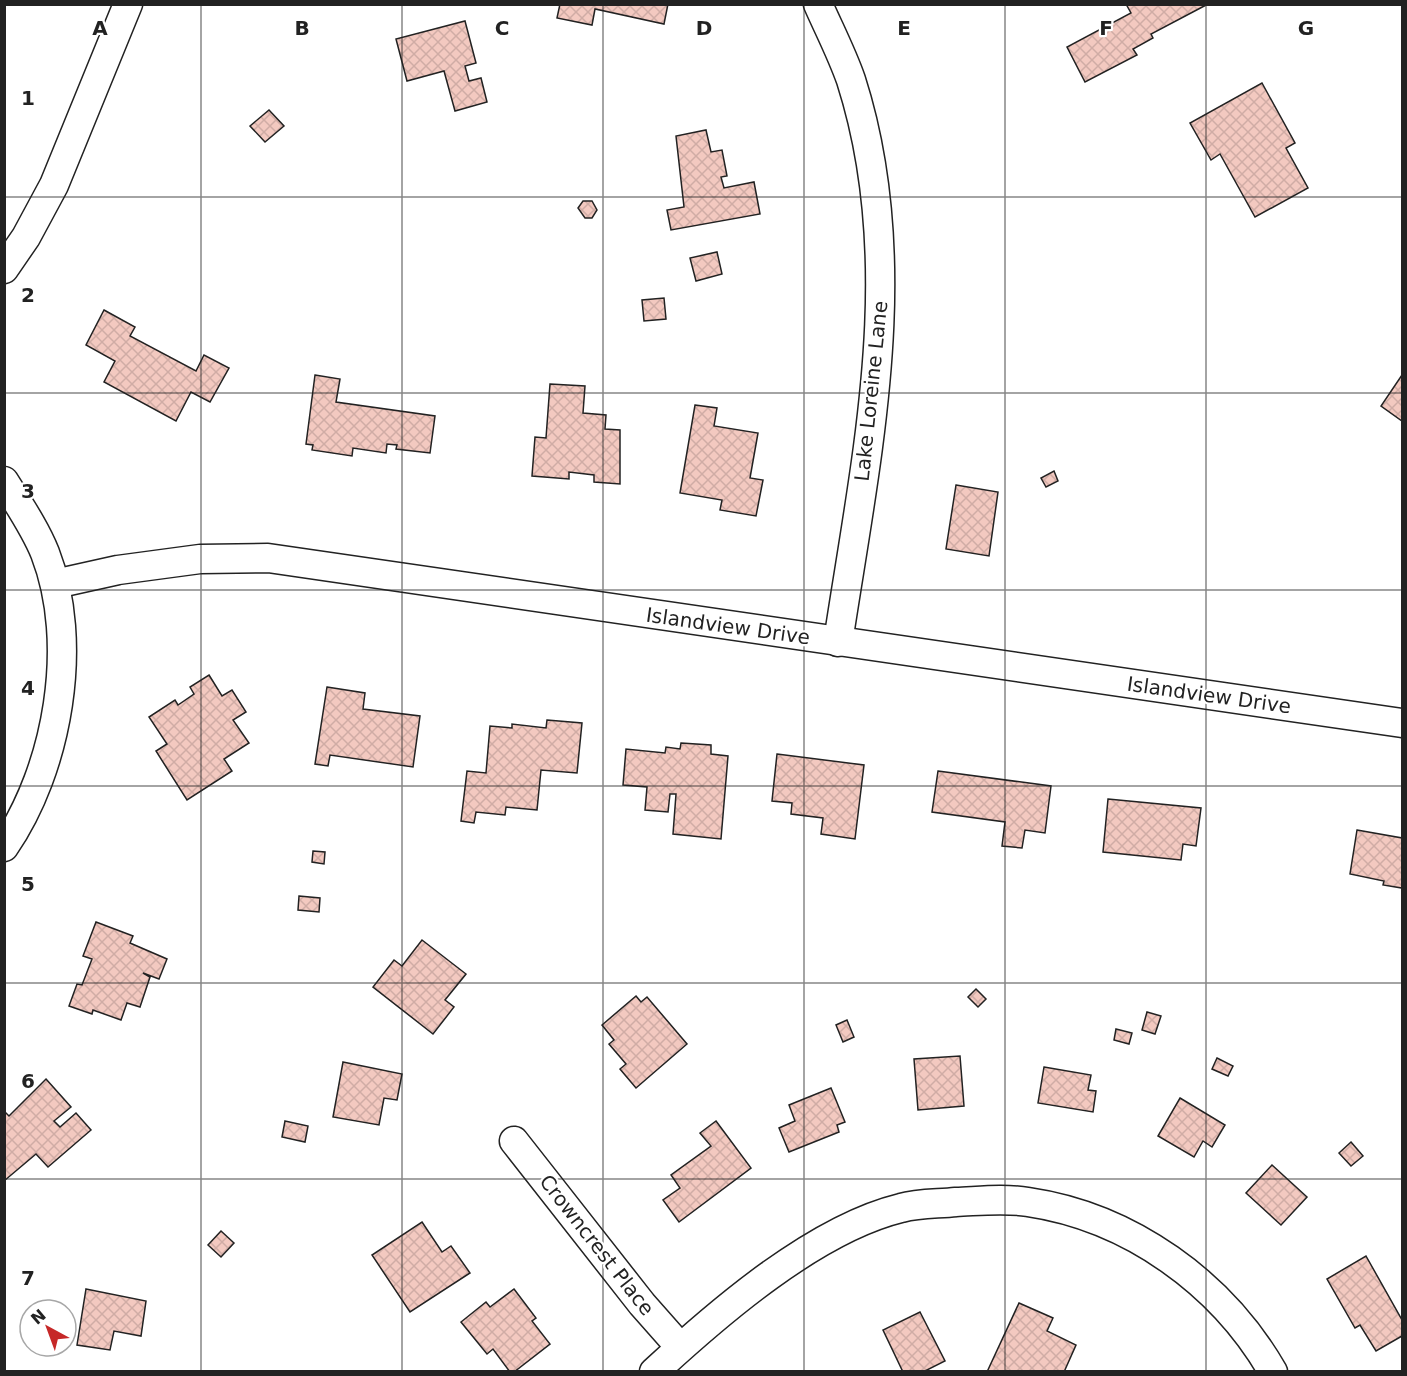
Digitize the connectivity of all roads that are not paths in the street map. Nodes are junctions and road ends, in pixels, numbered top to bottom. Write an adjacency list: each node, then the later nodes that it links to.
1 (128, 4): 3 (street)
2 (818, 4): 6 (street, Lake Loreine Lane)
3 (4, 269)
4 (4, 481): 5 (street)
5 (55, 585): 6 (street, Islandview Drive); 8 (street)
6 (838, 642): 7 (street, Islandview Drive)
7 (1402, 723)
8 (4, 847)
9 (514, 1141): 10 (street, Crowncrest Place)
10 (680, 1347): 11 (street); 12 (street)
11 (654, 1371)
12 (1273, 1371)

